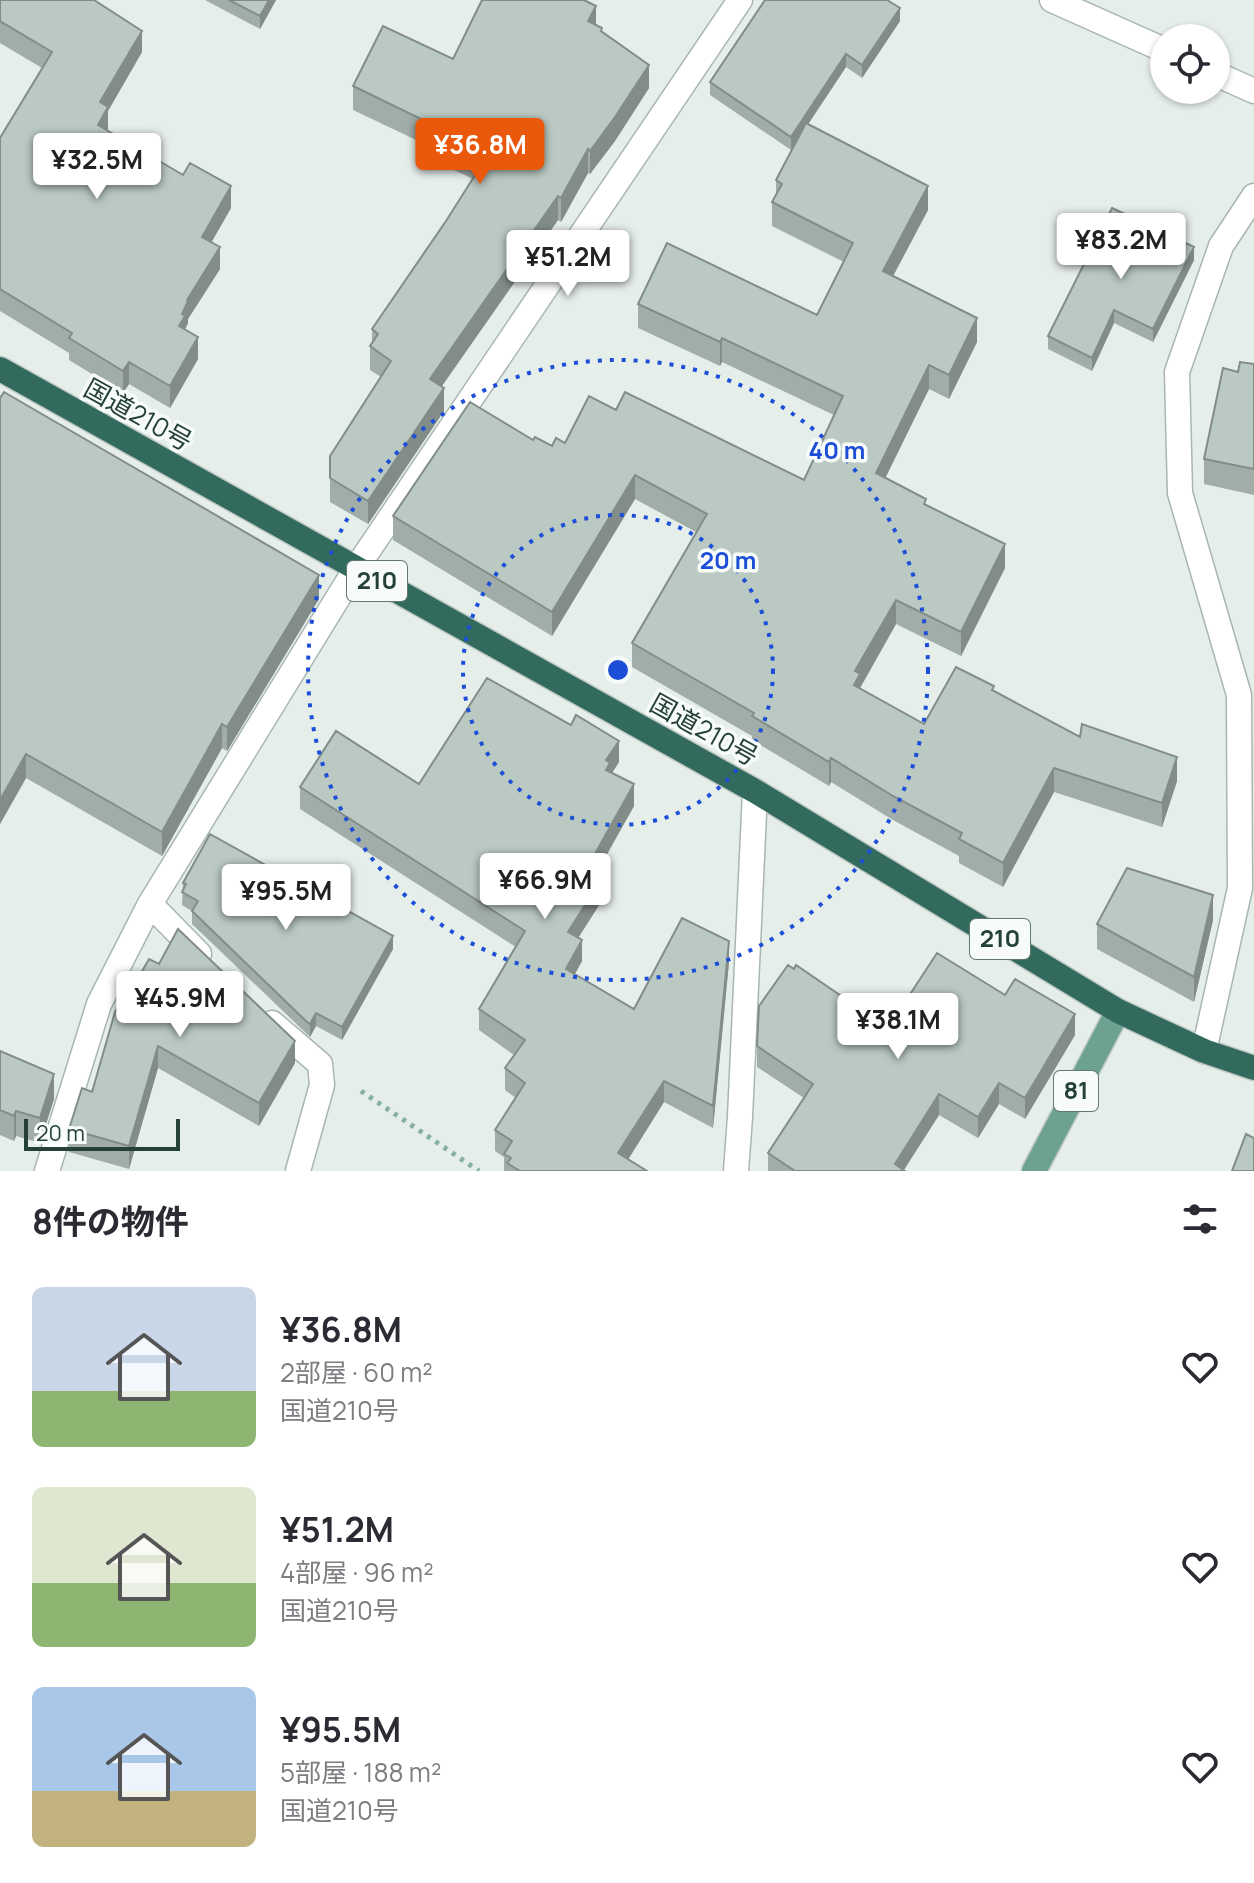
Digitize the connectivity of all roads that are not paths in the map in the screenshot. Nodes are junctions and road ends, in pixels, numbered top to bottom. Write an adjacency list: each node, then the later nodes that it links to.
1 (740, 0): 8 (street)
2 (1052, 0): 3 (street)
3 (1150, 44)
4 (1230, 80): 5 (street)
5 (1254, 91)
6 (1254, 196): 14 (street)
7 (0, 369): 8 (highway, 国道210号 / 210)
8 (355, 570): 9 (highway, 国道210号 / 210); 10 (street)
9 (755, 791): 13 (highway, 国道210号 / 210); 18 (street)
10 (150, 904): 11 (street); 16 (street)
11 (219, 973)
12 (253, 1005): 17 (street)
13 (1118, 1011): 14 (highway, 国道210号 / 210); 19 (main road, 81)
14 (1204, 1051): 15 (highway, 国道210号 / 210)
15 (1254, 1068)
16 (47, 1171)
17 (298, 1171)
18 (736, 1171)
19 (1034, 1171)

